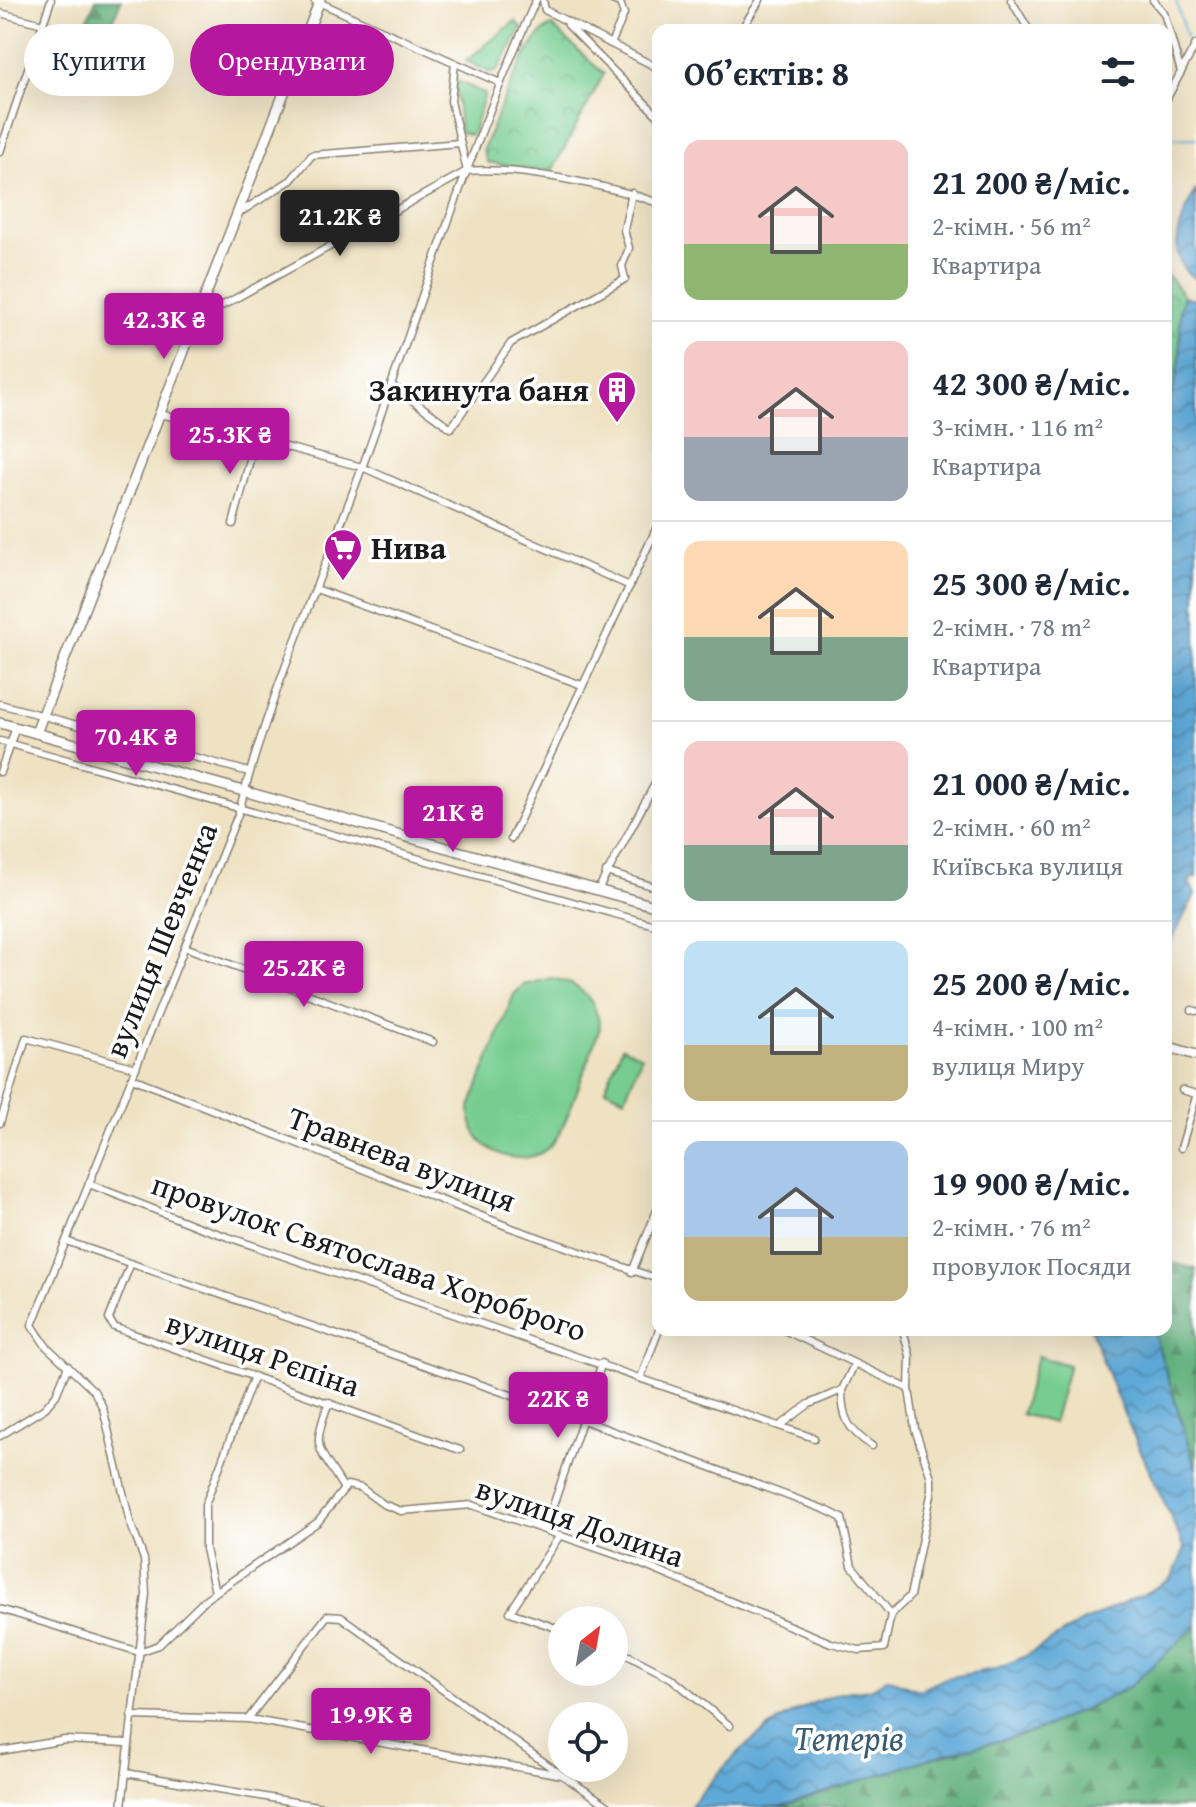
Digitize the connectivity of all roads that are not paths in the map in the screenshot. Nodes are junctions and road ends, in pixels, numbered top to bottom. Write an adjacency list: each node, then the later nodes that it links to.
1 (51, 0): 11 (street)
2 (536, 0): 22 (street, вулиця Шевченка)
3 (543, 0): 10 (street)
4 (612, 0): 16 (street)
5 (760, 0): 12 (street)
6 (1011, 0): 13 (street)
7 (1153, 0): 14 (street)
8 (318, 1): 18 (street); 31 (street)
9 (0, 13): 11 (street)
10 (566, 23): 16 (street); 24 (street)
11 (43, 24)
12 (745, 24)
13 (1025, 24)
14 (1167, 24)
15 (1172, 41): 20 (street)
16 (611, 44): 19 (street)
17 (1196, 44): 20 (street)
18 (455, 63): 22 (street); 26 (street)
19 (652, 65)
20 (1181, 72): 23 (street)
21 (24, 78): 25 (street)
22 (498, 82): 28 (street, вулиця Шевченка)
23 (1172, 89)
24 (652, 110)
25 (2, 141): 27 (street)
26 (460, 143): 28 (street); 31 (street)
27 (0, 152)
28 (467, 171): 29 (street); 32 (street); 33 (street, вулиця Шевченка)
29 (632, 193): 30 (street); 33 (street)
30 (652, 201)
31 (239, 213): 32 (street)
32 (202, 310): 34 (street)
33 (391, 385): 36 (street, вулиця Шевченка)
34 (161, 414): 35 (street); 43 (street)
35 (256, 437): 36 (street); 37 (street)
36 (362, 467): 39 (street); 40 (street, вулиця Шевченка)
37 (233, 524)
38 (652, 538): 39 (street)
39 (630, 586): 41 (street)
40 (316, 589): 41 (street); 50 (street, вулиця Шевченка)
41 (582, 685): 54 (street)
42 (0, 704): 43 (street)
43 (43, 716): 46 (street); 50 (street)
44 (0, 723): 45 (street)
45 (16, 727): 46 (street); 48 (street)
46 (36, 733): 52 (street)
47 (0, 741): 48 (street)
48 (10, 744): 49 (street); 53 (street)
49 (0, 772)
50 (249, 772): 52 (street, вулиця Шевченка)
51 (652, 789): 55 (street)
52 (244, 791): 53 (street, вулиця Шевченка); 57 (street)
53 (240, 809): 59 (street); 60 (street, вулиця Шевченка)
54 (511, 839)
55 (606, 872): 56 (street); 57 (street)
56 (652, 886)
57 (598, 890): 58 (street)
58 (652, 905)
59 (652, 924)
60 (185, 947): 61 (street); 64 (street, вулиця Шевченка)
61 (433, 1042)
62 (1172, 1048): 63 (street)
63 (1196, 1055)
64 (136, 1068): 65 (street, вулиця Шевченка); 68 (street)
65 (132, 1078): 70 (street, вулиця Шевченка); 74 (street, Травнева вулиця)
66 (1182, 1090): 67 (street)
67 (1196, 1096): 69 (street)
68 (0, 1123)
69 (1181, 1148)
70 (89, 1184): 72 (street, вулиця Шевченка); 79 (street, провулок Святослава Хороброго)
71 (652, 1223): 74 (street)
72 (66, 1241): 73 (street); 81 (street, вулиця Шевченка)
73 (130, 1265): 82 (street, вулиця Рєпіна); 87 (street)
74 (632, 1272): 75 (street, Травнева вулиця)
75 (652, 1277)
76 (657, 1336): 83 (street)
77 (796, 1336): 80 (street)
78 (905, 1336): 84 (street)
79 (602, 1363): 83 (street, провулок Святослава Хороброго); 87 (street)
80 (854, 1365): 84 (street); 85 (street)
81 (68, 1366): 89 (street); 100 (street, вулиця Шевченка)
82 (254, 1376): 86 (street, вулиця Рєпіна); 96 (street)
83 (641, 1377): 88 (street, провулок Святослава Хороброго)
84 (909, 1389): 98 (street)
85 (842, 1390): 88 (street); 91 (street)
86 (329, 1402): 92 (street, вулиця Рєпіна); 93 (street)
87 (580, 1419): 94 (street); 98 (street)
88 (780, 1426): 90 (street, провулок Святослава Хороброго)
89 (0, 1436)
90 (814, 1438)
91 (872, 1446)
92 (460, 1450)
93 (344, 1489): 94 (street, вулиця Долина); 96 (street)
94 (545, 1529): 95 (street, вулиця Долина)
95 (560, 1535): 98 (street, вулиця Долина); 99 (street)
96 (215, 1592): 100 (street)
97 (0, 1609): 100 (street)
98 (891, 1614)
99 (548, 1625)
100 (139, 1652): 102 (street, вулиця Шевченка)
101 (628, 1655): 104 (street)
102 (131, 1716): 103 (street); 105 (street, вулиця Шевченка)
103 (248, 1719): 107 (street); 109 (street)
104 (730, 1726)
105 (127, 1743): 106 (street); 108 (street, вулиця Шевченка)
106 (0, 1751)
107 (548, 1765)
108 (126, 1773): 111 (street, вулиця Шевченка); 112 (street)
109 (548, 1773)
110 (572, 1782): 113 (street)
111 (122, 1807)
112 (323, 1807)
113 (610, 1807)

